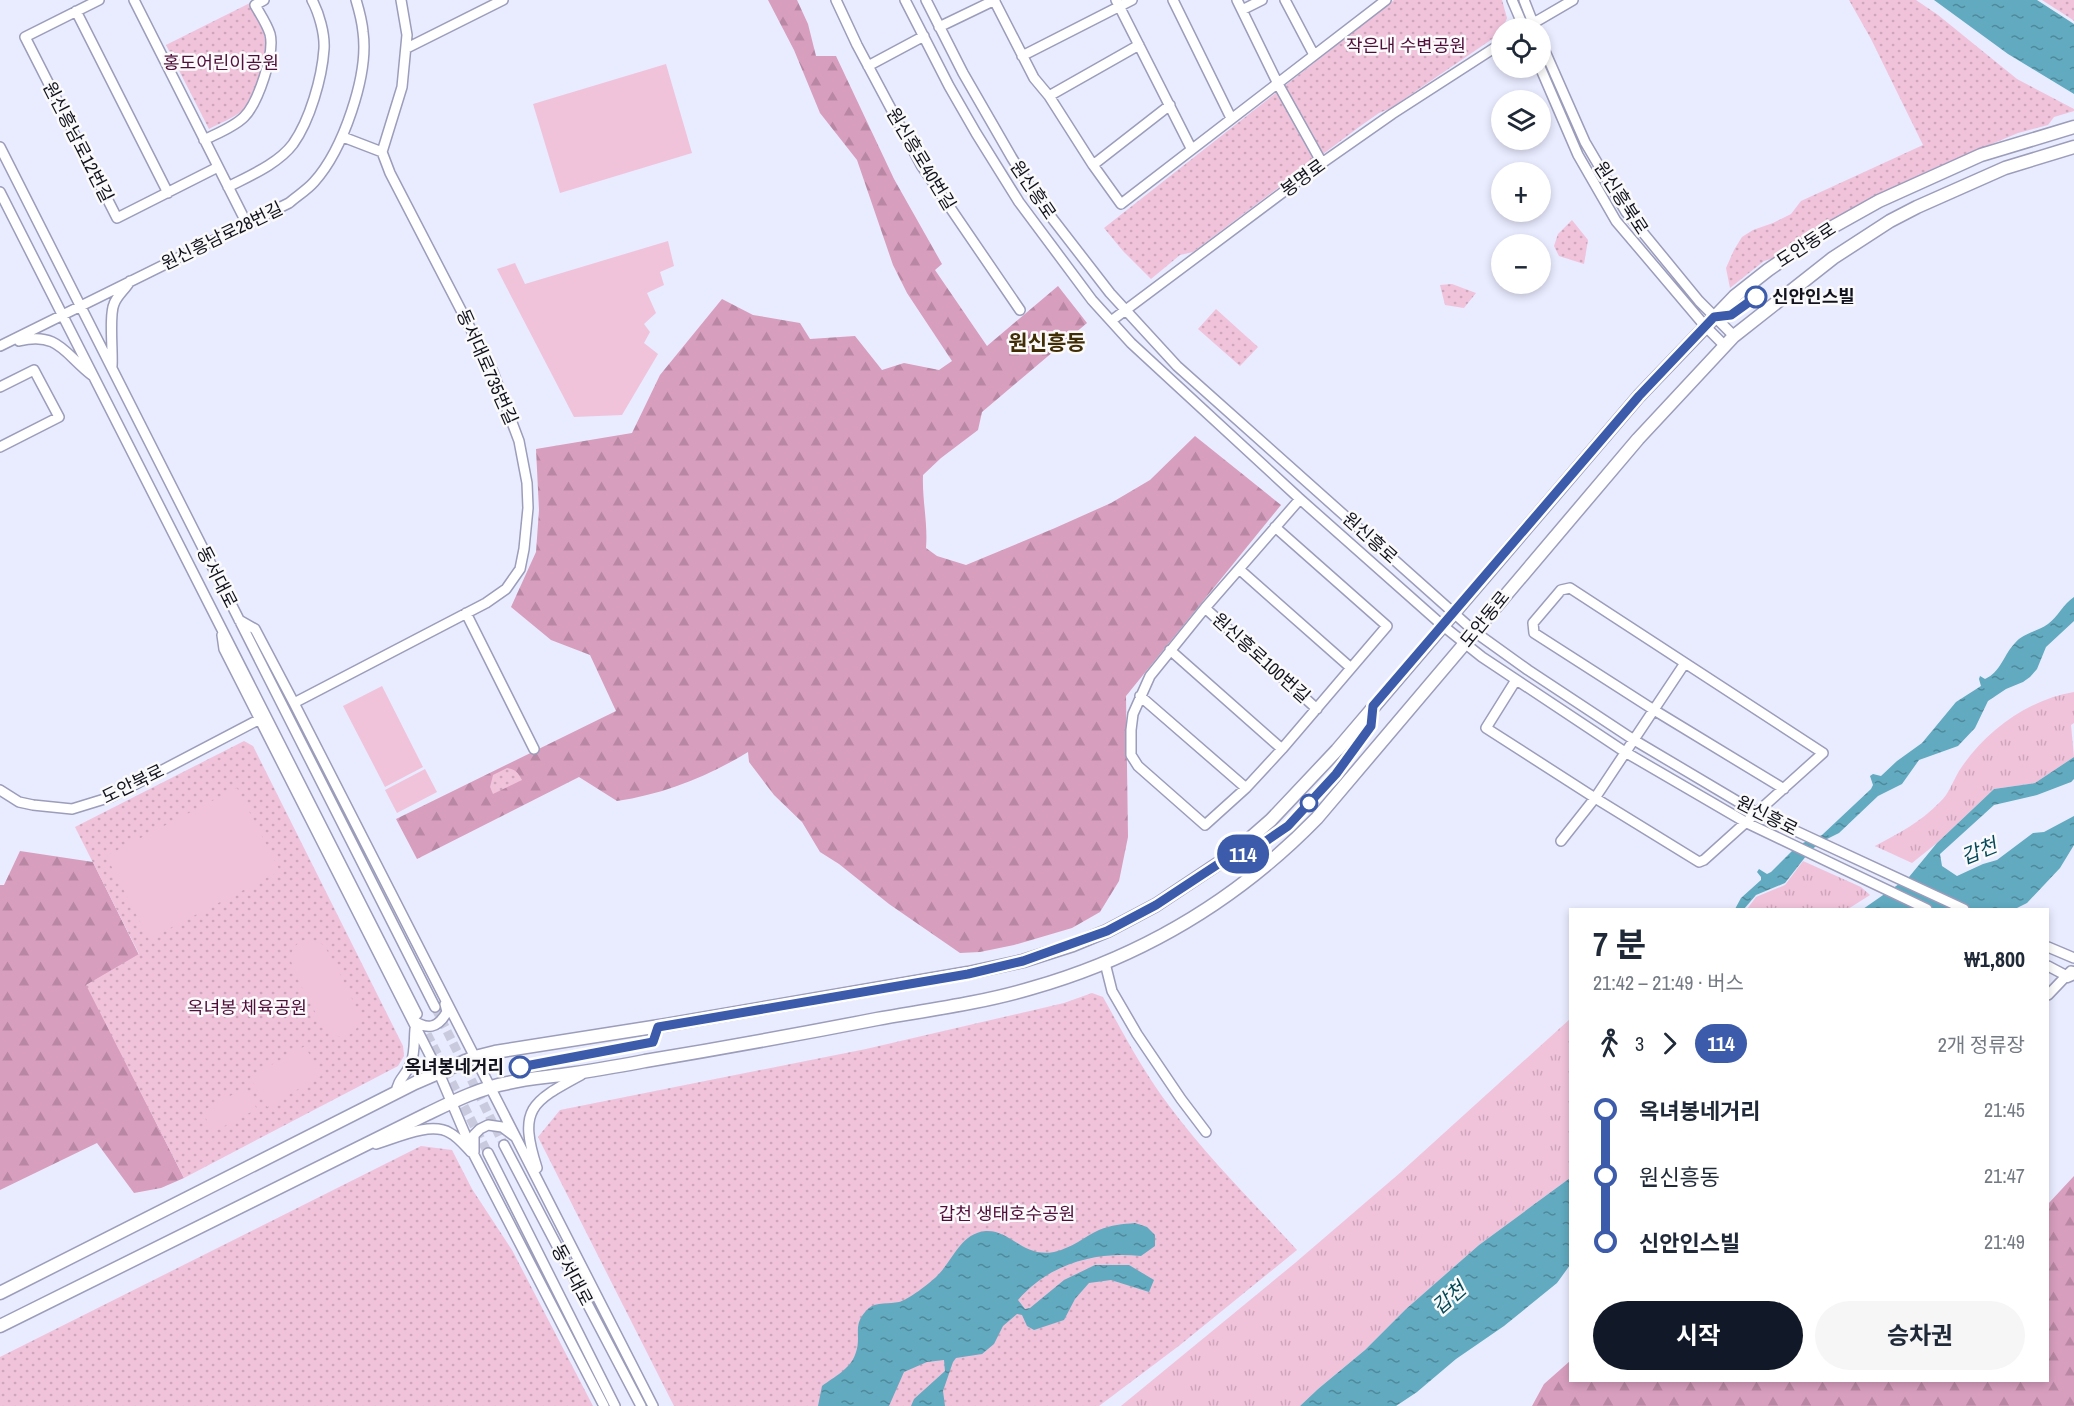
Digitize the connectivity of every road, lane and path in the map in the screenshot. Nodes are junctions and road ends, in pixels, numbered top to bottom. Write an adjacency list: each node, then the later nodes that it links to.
1 (99, 0): 23 (street, 원신흥남로12번길)
2 (134, 0): 43 (street)
3 (264, 0): 43 (street)
4 (312, 0): 51 (street)
5 (357, 0): 42 (street, 원신흥남로28번길)
6 (401, 0): 30 (street)
7 (503, 0): 30 (street)
8 (836, 0): 35 (street, 원신흥로40번길)
9 (905, 0): 28 (street, 원신흥로)
10 (926, 0): 27 (street, 원신흥로)
11 (994, 0): 27 (street); 33 (street)
12 (1132, 0): 21 (street)
13 (1173, 0): 40 (street)
14 (1237, 0): 22 (street)
15 (1262, 0): 22 (street)
16 (1285, 0): 32 (street)
17 (1386, 0): 32 (street)
18 (1512, 0): 24 (street)
19 (1524, 0): 25 (street)
20 (1573, 0): 26 (street)
21 (1118, 3): 29 (street); 33 (street)
22 (1242, 10): 37 (street)
23 (76, 11): 53 (street); 53 (street, 원신흥남로12번길)
24 (1523, 18)
25 (1527, 18)
26 (1544, 18)
27 (939, 27): 58 (street, 원신흥로)
28 (924, 36): 35 (street); 60 (street, 원신흥로)
29 (1139, 45): 38 (street); 39 (street)
30 (407, 48): 47 (street)
31 (1491, 50): 48 (street, 봉명로)
32 (1314, 55): 37 (street)
33 (1022, 56): 38 (street)
34 (1551, 65): 61 (street, 원신흥북로)
35 (868, 66): 57 (street, 원신흥로40번길)
36 (1545, 78): 61 (street, 원신흥북로)
37 (1278, 84): 40 (street); 48 (street)
38 (1049, 96): 49 (street)
39 (1170, 105): 46 (street); 49 (street)
40 (1231, 118): 46 (street)
41 (2074, 128): 61 (main road, 도안동로)
42 (343, 137): 47 (street); 54 (street, 원신흥남로28번길)
43 (204, 140): 50 (street)
44 (0, 147): 56 (street, 동서대로)
45 (2074, 147): 62 (main road, 도안동로)
46 (1191, 148): 49 (street)
47 (382, 152): 73 (street, 동서대로735번길)
48 (1322, 164): 58 (street, 봉명로)
49 (1093, 165)
50 (218, 167): 51 (street); 53 (street, 원신흥남로12번길)
51 (228, 187): 54 (street)
52 (0, 192): 59 (street, 동서대로)
53 (168, 193)
54 (247, 224): 55 (street, 원신흥남로28번길)
55 (130, 281): 56 (street, 원신흥남로28번길); 64 (street)
56 (80, 306): 59 (street, 원신흥남로28번길); 64 (street, 동서대로)
57 (1020, 310)
58 (1125, 310): 60 (street, 봉명로); 72 (street, 원신흥로)
59 (62, 315): 63 (street, 원신흥남로28번길); 65 (street, 동서대로)
60 (1111, 321): 68 (street, 원신흥로)
61 (1709, 321): 62 (street, 원신흥북로); 72 (main road, 도안동로)
62 (1729, 340): 77 (main road, 도안동로)
63 (1, 346): 65 (street)
64 (112, 369): 74 (street, 동서대로)
65 (95, 378): 76 (street, 동서대로)
66 (0, 387): 67 (street)
67 (0, 447)
68 (1300, 499): 69 (street, 원신흥로100번길); 75 (street, 원신흥로)
69 (1275, 527): 70 (street, 원신흥로100번길); 81 (street)
70 (1239, 569): 71 (street, 원신흥로100번길); 81 (street)
71 (1205, 608): 79 (street, 원신흥로100번길); 85 (street, 원신흥로100번길)
72 (1453, 612): 75 (main road, 도안동로); 77 (street, 원신흥로)
73 (466, 614): 84 (street, 동서대로735번길); 89 (street)
74 (239, 620): 84 (street); 108 (street, 동서대로)
75 (1442, 625): 78 (street, 원신흥로); 112 (main road, 도안동로)
76 (221, 628): 87 (street); 110 (street, 동서대로)
77 (1475, 632): 78 (main road, 도안동로); 88 (street, 원신흥로)
78 (1465, 644): 82 (street, 원신흥로); 103 (main road, 도안동로)
79 (1170, 650): 83 (street, 원신흥로100번길); 90 (street)
80 (1685, 663): 86 (street); 86 (street); 93 (street)
81 (1351, 668): 85 (street)
82 (1516, 680): 91 (street, 원신흥로); 95 (street)
83 (1140, 696): 92 (street); 92 (street, 원신흥로100번길)
84 (294, 703): 106 (street)
85 (1317, 709): 90 (street)
86 (1654, 710): 88 (street); 93 (street)
87 (260, 719): 94 (street, 도안북로); 109 (street)
88 (1634, 740): 91 (street); 96 (street, 원신흥로)
89 (534, 749)
90 (1282, 749): 92 (street)
91 (1625, 752): 95 (street); 97 (street, 원신흥로)
92 (1246, 788)
93 (1784, 789): 96 (street)
94 (0, 790)
95 (1595, 798): 97 (street); 98 (street)
96 (1757, 813): 97 (street); 100 (street, 원신흥로)
97 (1747, 823): 99 (street, 원신흥로)
98 (1561, 841)
99 (1925, 908)
100 (1962, 908)
101 (2049, 948): 102 (street)
102 (2074, 958)
103 (1104, 963): 113 (main road, 도안동로); 118 (street)
104 (2049, 966): 105 (street)
105 (2072, 972): 107 (street)
106 (442, 990): 109 (street); 112 (street)
107 (2049, 994)
108 (435, 1007)
109 (406, 1010): 111 (street)
110 (417, 1014)
111 (415, 1027): 114 (street); 116 (street)
112 (475, 1057): 114 (main road, 도안동로); 115 (street)
113 (586, 1072): 115 (main road, 도안동로); 124 (street)
114 (439, 1073): 116 (main road, 도안동로); 117 (street)
115 (490, 1088): 117 (main road, 도안동로); 119 (street)
116 (396, 1093): 125 (main road, 도안동로)
117 (452, 1103): 121 (main road, 도안동로); 123 (street)
118 (1206, 1131)
119 (518, 1141): 123 (street); 124 (street)
120 (504, 1144): 129 (street, 동서대로)
121 (348, 1152): 123 (street); 126 (main road, 도안동로)
122 (488, 1153): 128 (street, 동서대로)
123 (474, 1155): 127 (street)
124 (546, 1193): 130 (street)
125 (0, 1293)
126 (0, 1326)
127 (604, 1406)
128 (615, 1406)
129 (641, 1406)
130 (653, 1406)

